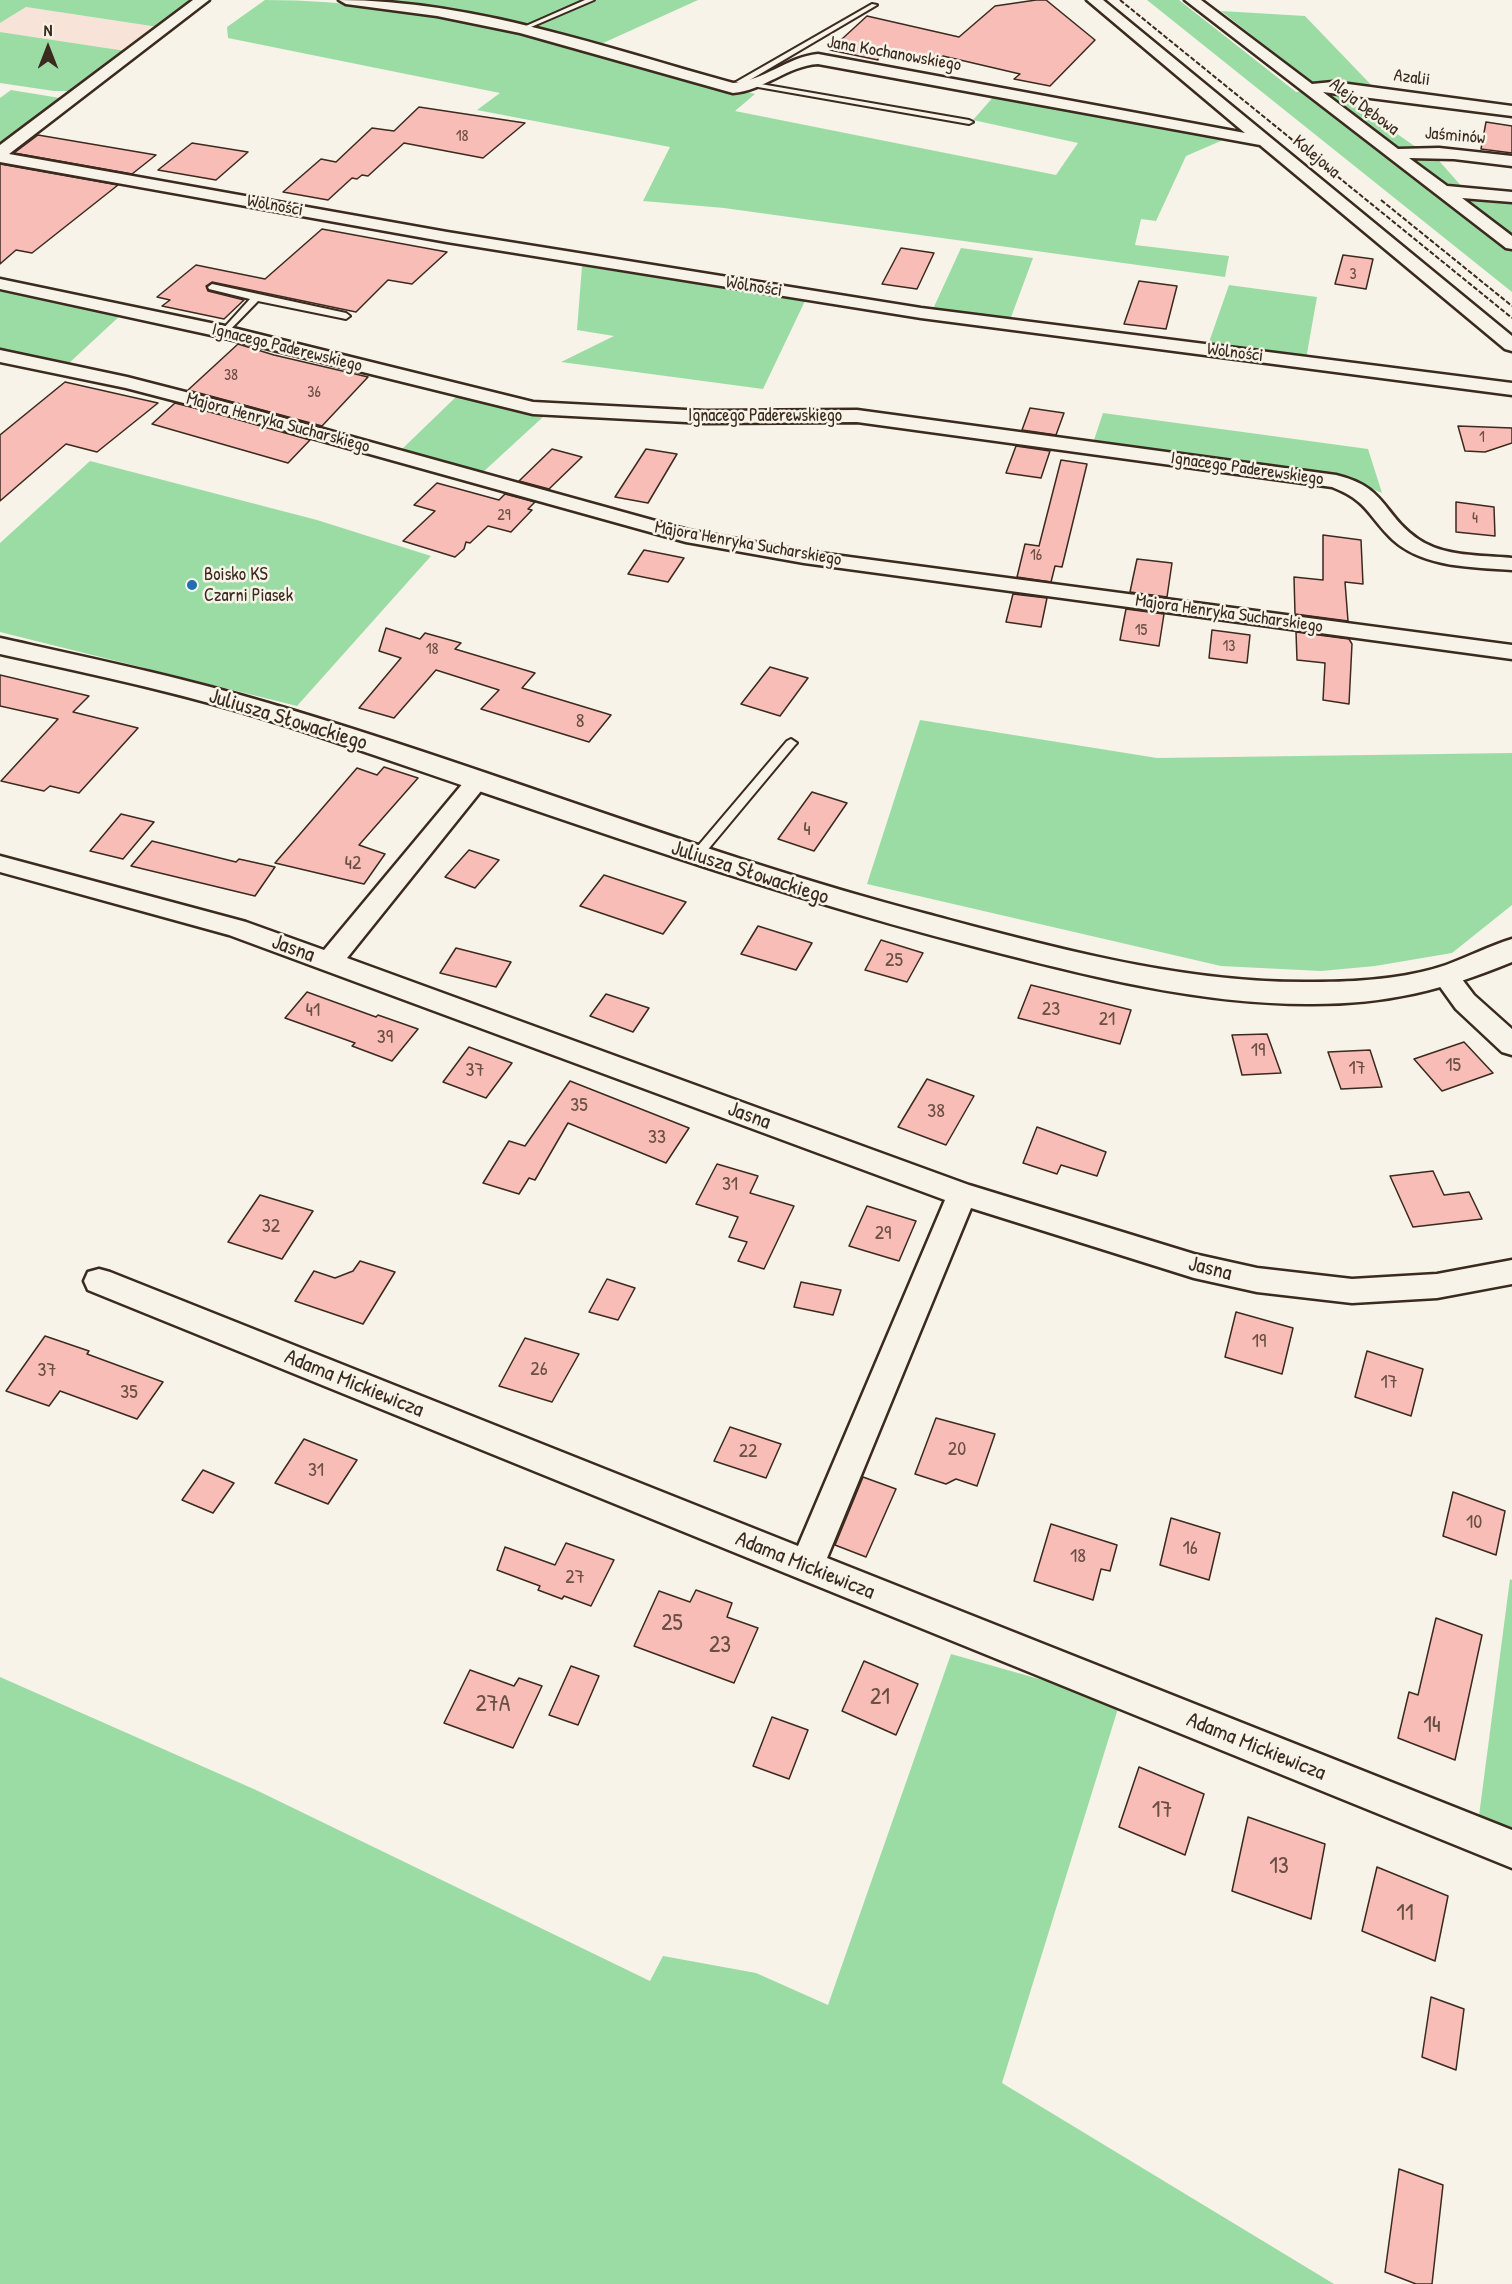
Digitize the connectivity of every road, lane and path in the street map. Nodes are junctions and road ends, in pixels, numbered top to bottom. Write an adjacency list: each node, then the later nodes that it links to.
1 (202, 0): 16 (street)
2 (346, 0): 7 (street, Jana Kochanowskiego)
3 (591, 0): 7 (lane)
4 (1094, 0): 14 (street, Kolejowa)
5 (1192, 0): 11 (street, Aleja Dębowa)
6 (874, 5): 8 (lane)
7 (522, 29): 10 (street, Jana Kochanowskiego)
8 (797, 56): 9 (lane); 10 (street, Jana Kochanowskiego); 14 (street, Jana Kochanowskiego)
9 (740, 82)
10 (758, 85): 13 (lane)
11 (1307, 89): 12 (street, Azalii); 15 (street, Aleja Dębowa)
12 (1512, 111)
13 (969, 122)
14 (1269, 142): 28 (street, Kolejowa)
15 (1395, 154): 17 (street, Jaśminów); 18 (street, Aleja Dębowa)
16 (0, 155): 30 (street, Wolności)
17 (1512, 161)
18 (1441, 191): 19 (street); 21 (street, Aleja Dębowa)
19 (1480, 194): 20 (street); 21 (street)
20 (1512, 197)
21 (1462, 206): 22 (street, Aleja Dębowa)
22 (1512, 244)
23 (0, 284): 27 (street, Ignacego Paderewskiego)
24 (213, 287): 25 (lane)
25 (256, 298): 26 (lane); 27 (lane)
26 (346, 316)
27 (225, 332): 31 (street, Ignacego Paderewskiego)
28 (1512, 345)
29 (0, 357): 33 (street, Majora Henryka Sucharskiego)
30 (1512, 389)
31 (1512, 564)
32 (0, 646): 35 (street, Juliusza Słowackiego)
33 (1512, 652)
34 (791, 743): 36 (lane)
35 (477, 781): 36 (street, Juliusza Słowackiego); 39 (street)
36 (696, 856): 40 (street, Juliusza Słowackiego)
37 (0, 864): 39 (street, Jasna)
38 (1512, 951): 40 (street, Juliusza Słowackiego)
39 (329, 962): 42 (street, Jasna)
40 (1446, 977): 41 (street)
41 (1512, 1045)
42 (962, 1194): 43 (street, Jasna); 45 (street)
43 (1512, 1272)
44 (99, 1281): 45 (street, Adama Mickiewicza)
45 (806, 1567): 46 (street, Adama Mickiewicza)
46 (1512, 1849)

